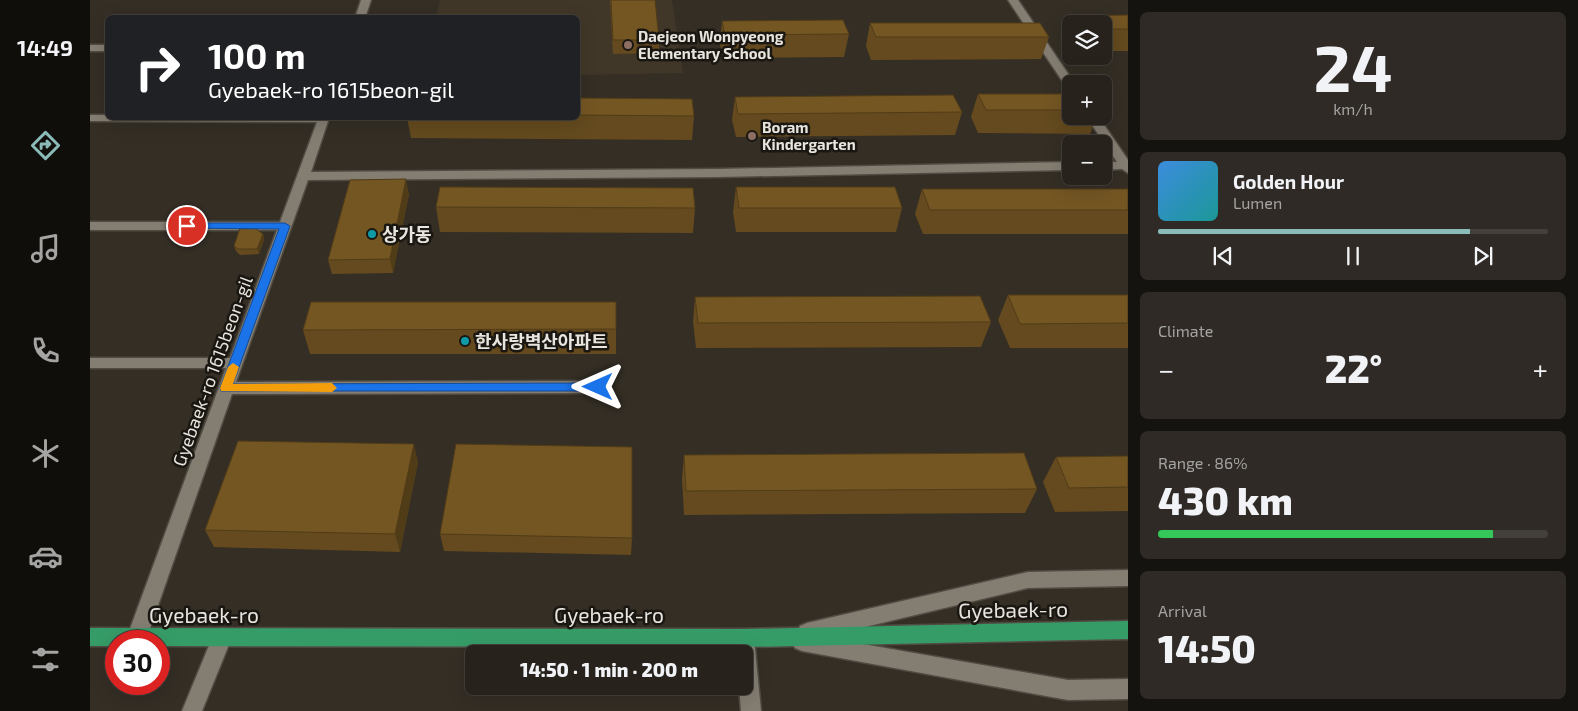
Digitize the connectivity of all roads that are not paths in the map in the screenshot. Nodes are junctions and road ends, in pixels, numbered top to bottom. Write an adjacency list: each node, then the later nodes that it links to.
1 (366, 0): 3 (street)
2 (1013, 0): 6 (street)
3 (361, 15)
4 (90, 48): 5 (street)
5 (105, 48)
6 (1064, 75)
7 (90, 118): 8 (street)
8 (105, 118)
9 (323, 120): 14 (street, Gyebaek-ro 1615beon-gil)
10 (1098, 125): 13 (street)
11 (1062, 166): 14 (street)
12 (1112, 166): 13 (street)
13 (1127, 167)
14 (303, 176): 16 (street, Gyebaek-ro 1615beon-gil)
15 (90, 226): 16 (street)
16 (285, 226): 18 (street, Gyebaek-ro 1615beon-gil)
17 (90, 363): 18 (street)
18 (235, 363): 20 (street, Gyebaek-ro 1615beon-gil)
19 (598, 387): 20 (street)
20 (226, 388): 22 (street, Gyebaek-ro 1615beon-gil)
21 (1128, 578): 29 (street)
22 (140, 630)
23 (1128, 630): 29 (main road, Gyebaek-ro)
24 (90, 637): 25 (main road, Gyebaek-ro)
25 (105, 637)
26 (222, 637): 27 (main road, Gyebaek-ro); 28 (main road, Gyebaek-ro); 31 (street)
27 (170, 638)
28 (744, 638): 29 (main road, Gyebaek-ro); 32 (street)
29 (781, 638): 30 (street)
30 (1128, 689)
31 (192, 711)
32 (752, 711)

